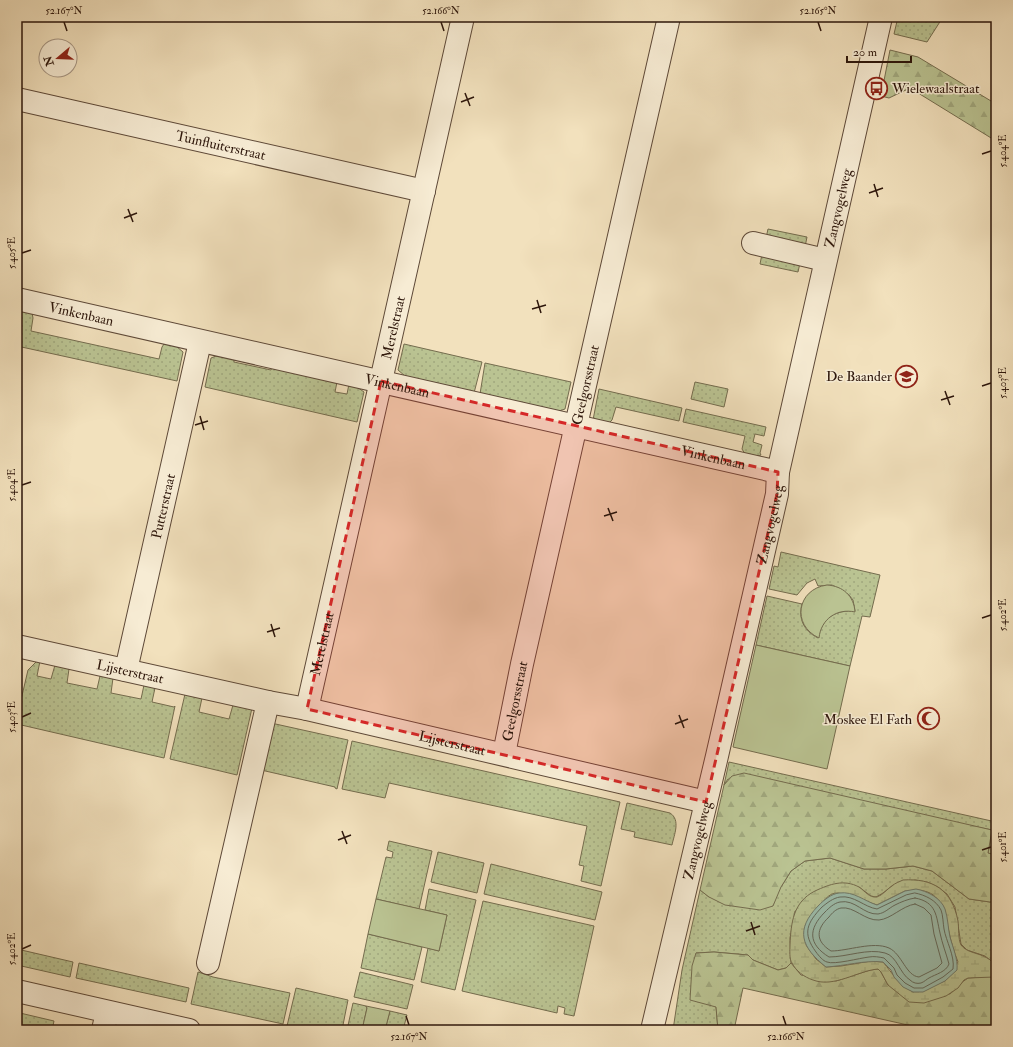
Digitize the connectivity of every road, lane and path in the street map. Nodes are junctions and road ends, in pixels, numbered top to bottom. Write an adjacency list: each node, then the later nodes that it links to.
1 (463, 17): 5 (street, Merelstraat)
2 (669, 17): 11 (street, Geelgorsstraat)
3 (881, 17): 7 (street, Zangvogelweg)
4 (17, 98): 5 (street, Tuinfluiterstraat)
5 (424, 191): 10 (street, Merelstraat)
6 (753, 243): 7 (street)
7 (825, 260): 12 (street, Zangvogelweg)
8 (17, 299): 9 (street, Vinkenbaan)
9 (200, 342): 10 (street, Vinkenbaan); 14 (street, Putterstraat)
10 (381, 381): 11 (street, Vinkenbaan); 16 (street, Merelstraat)
11 (576, 426): 12 (street, Vinkenbaan); 17 (street, Geelgorsstraat)
12 (778, 472): 18 (street, Zangvogelweg)
13 (17, 646): 14 (street, Lijsterstraat)
14 (126, 670): 15 (street, Lijsterstraat)
15 (268, 702): 16 (street, Lijsterstraat); 19 (street)
16 (307, 709): 17 (street, Lijsterstraat)
17 (504, 754): 18 (street, Lijsterstraat)
18 (706, 802): 23 (street, Zangvogelweg)
19 (208, 964)
20 (17, 991): 21 (street)
21 (105, 1021): 22 (street)
22 (189, 1030)
23 (652, 1030)

